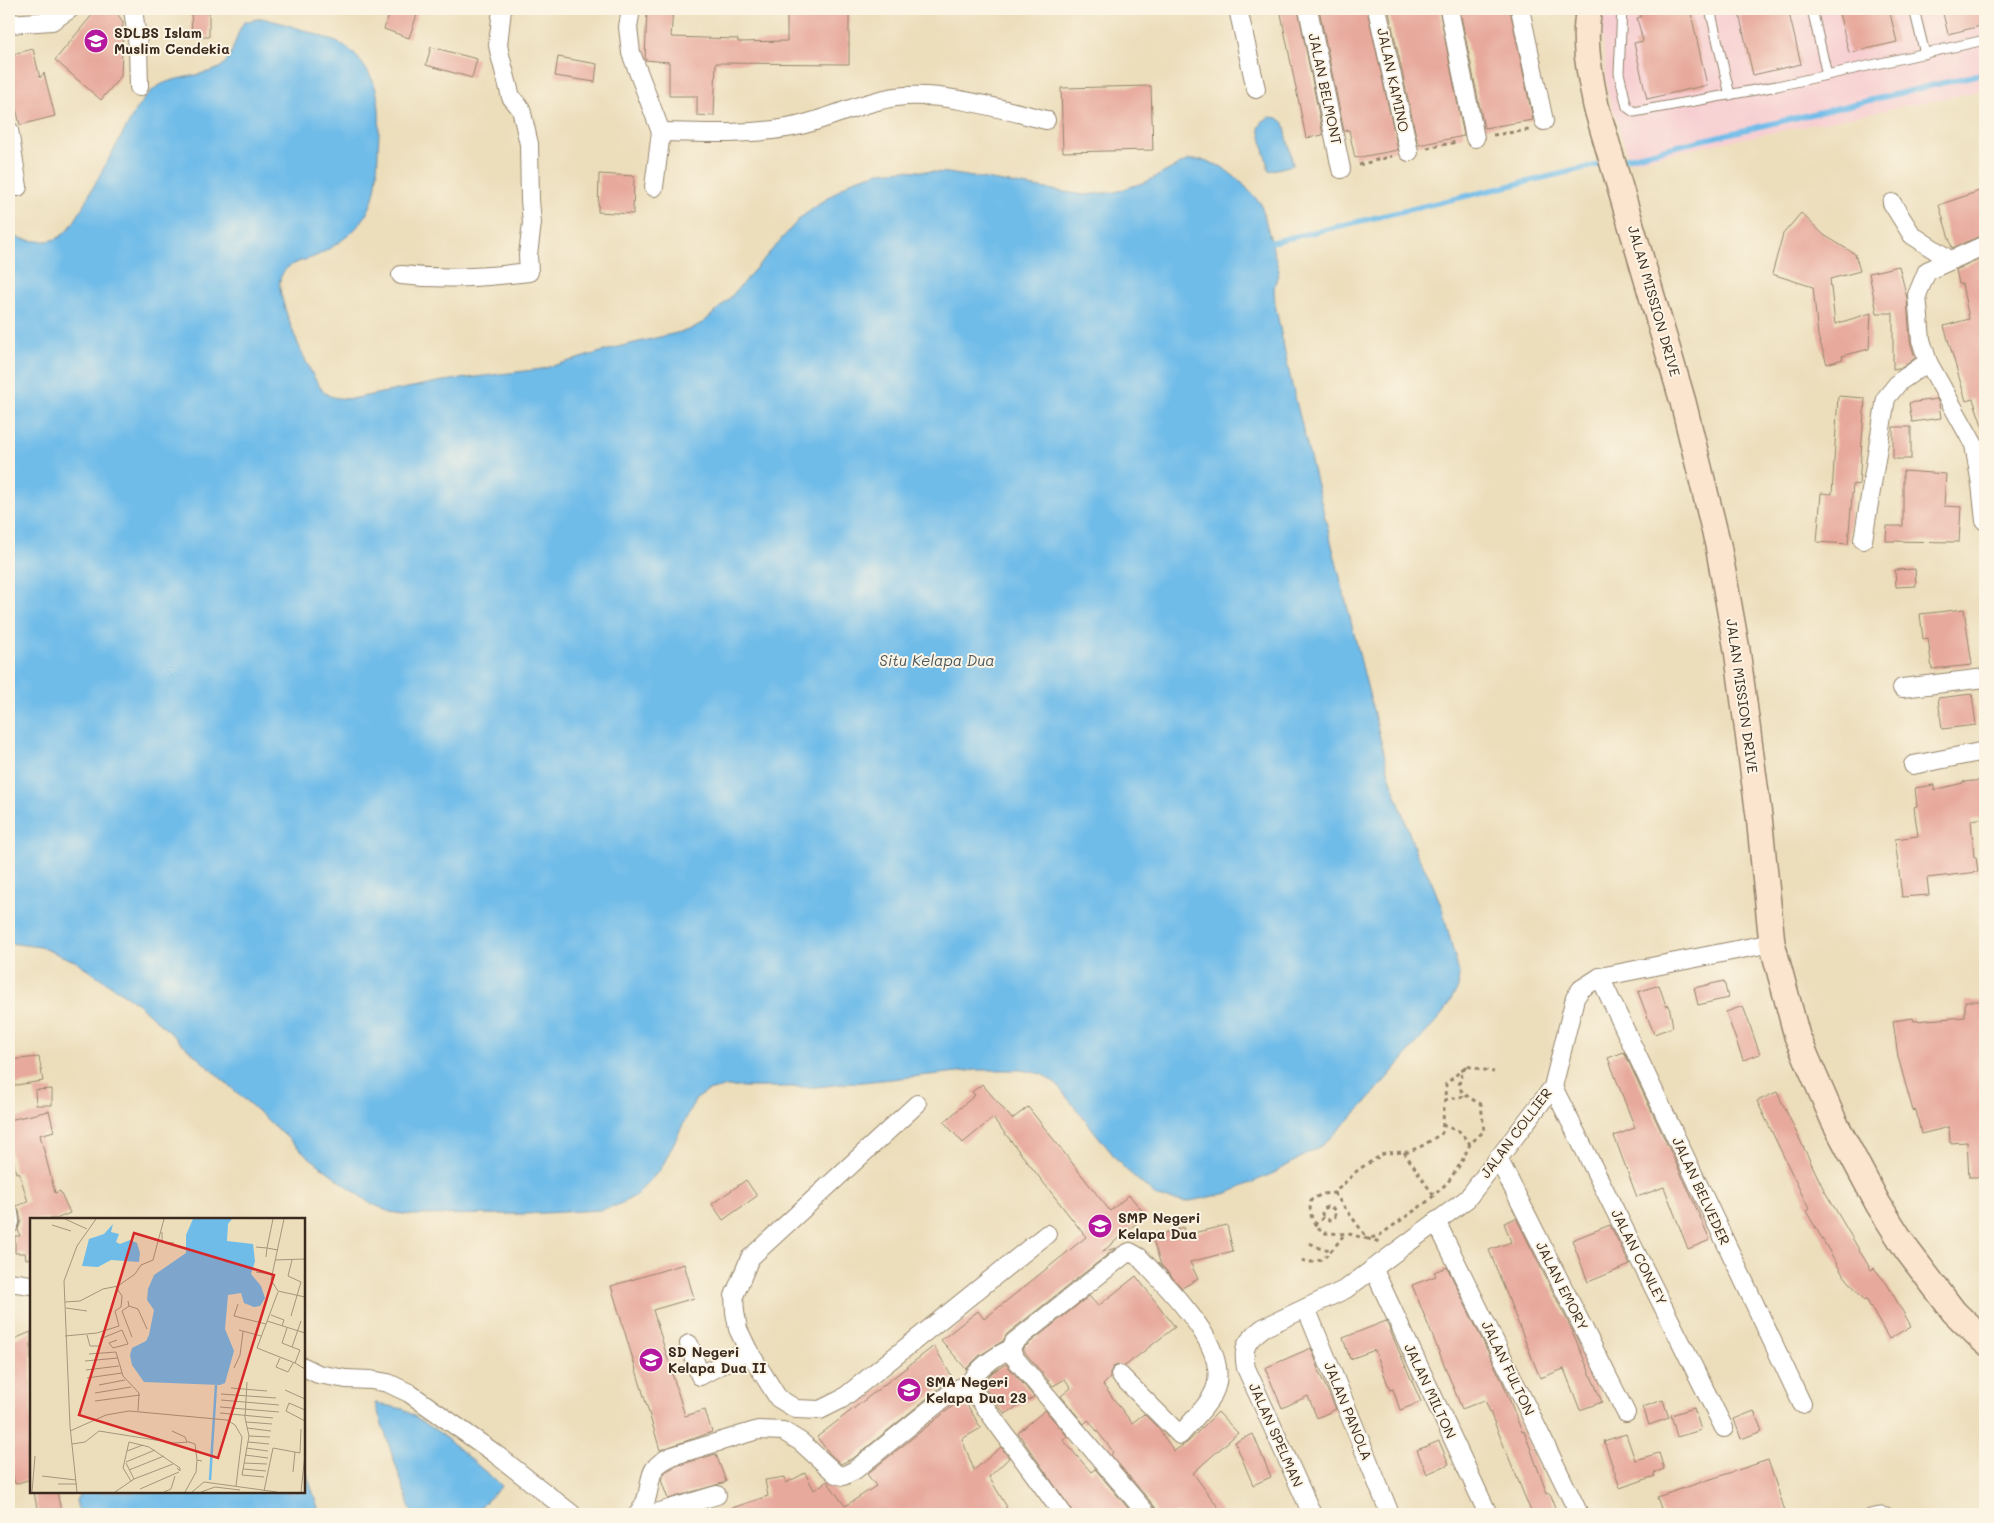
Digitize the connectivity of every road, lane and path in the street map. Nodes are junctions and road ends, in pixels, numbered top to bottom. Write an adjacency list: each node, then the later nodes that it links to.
1 (70, 9): 15 (street)
2 (134, 9): 19 (street)
3 (502, 9): 34 (street)
4 (631, 9): 25 (street)
5 (1238, 9): 20 (street)
6 (1308, 9): 28 (street, JALAN BELMONT)
7 (1377, 9): 27 (street, JALAN KAMINO)
8 (1449, 9): 26 (street)
9 (1520, 9): 23 (street)
10 (1589, 9): 42 (street, JALAN MISSION DRIVE)
11 (1622, 9): 21 (lane)
12 (1710, 9): 21 (lane)
13 (1812, 9): 18 (lane)
14 (1914, 9): 17 (lane)
15 (9, 24)
16 (1985, 40): 17 (lane)
17 (1925, 54): 18 (lane)
18 (1827, 76): 21 (lane)
19 (139, 87)
20 (1256, 89)
21 (1730, 95)
22 (1046, 120): 25 (street)
23 (1544, 120): 26 (path)
24 (9, 130): 29 (street)
25 (661, 132): 30 (street)
26 (1475, 138): 27 (path)
27 (1409, 152): 28 (path)
28 (1341, 169)
29 (18, 187)
30 (654, 187)
31 (1892, 203): 33 (street)
32 (1985, 245): 33 (street)
33 (1950, 260): 35 (street)
34 (402, 275)
35 (1928, 362): 36 (street); 37 (street)
36 (1985, 522)
37 (1863, 540)
38 (1985, 678): 39 (street)
39 (1902, 688)
40 (1985, 751): 41 (street)
41 (1913, 765)
42 (1772, 942): 43 (street, JALAN COLLIER); 72 (street, JALAN MISSION DRIVE)
43 (1600, 977): 46 (street, JALAN COLLIER); 80 (street, JALAN BELVEDER)
44 (1466, 1066): 45 (path); 47 (path); 48 (path)
45 (1494, 1072)
46 (1553, 1087): 53 (street, JALAN COLLIER); 83 (street, JALAN CONLEY)
47 (1465, 1096): 48 (path); 51 (path)
48 (1444, 1100): 50 (path)
49 (918, 1104): 75 (street)
50 (1442, 1125): 51 (path); 52 (path)
51 (1470, 1144): 55 (path)
52 (1404, 1152): 54 (path); 55 (path)
53 (1498, 1158): 58 (street, JALAN COLLIER); 82 (street, JALAN EMORY)
54 (1334, 1193): 60 (path); 63 (path)
55 (1434, 1196): 63 (path)
56 (9, 1213): 59 (street)
57 (1323, 1218): 57 (path); 60 (path)
58 (1436, 1221): 65 (street, JALAN COLLIER); 94 (street, JALAN FULTON)
59 (9, 1225)
60 (1314, 1225): 62 (path)
61 (1047, 1234): 81 (street)
62 (1343, 1235): 63 (path); 66 (path)
63 (1368, 1239): 65 (path)
64 (1310, 1243): 66 (path)
65 (1400, 1248): 68 (street, JALAN COLLIER)
66 (1332, 1250): 67 (path)
67 (1302, 1260)
68 (1373, 1268): 71 (street, JALAN COLLIER); 93 (street, JALAN MILTON)
69 (9, 1282): 70 (street)
70 (30, 1285)
71 (1306, 1308): 76 (street, JALAN COLLIER); 92 (street, JALAN PANOLA)
72 (1985, 1342)
73 (690, 1344): 75 (street)
74 (1011, 1349): 78 (street); 79 (street); 90 (street)
75 (748, 1350): 81 (street)
76 (1244, 1355): 91 (street, JALAN SPELMAN)
77 (305, 1368): 86 (street)
78 (1120, 1375)
79 (967, 1387): 84 (street); 89 (street)
80 (1802, 1404)
81 (796, 1409): 84 (street)
82 (1626, 1413)
83 (1724, 1428)
84 (783, 1430): 87 (street)
85 (717, 1495): 88 (street)
86 (572, 1514)
87 (638, 1514)
88 (653, 1514)
89 (1063, 1514)
90 (1147, 1514)
91 (1312, 1514)
92 (1390, 1514)
93 (1488, 1514)
94 (1579, 1514)
95 (1870, 1514): 96 (lane)
96 (1891, 1514)

